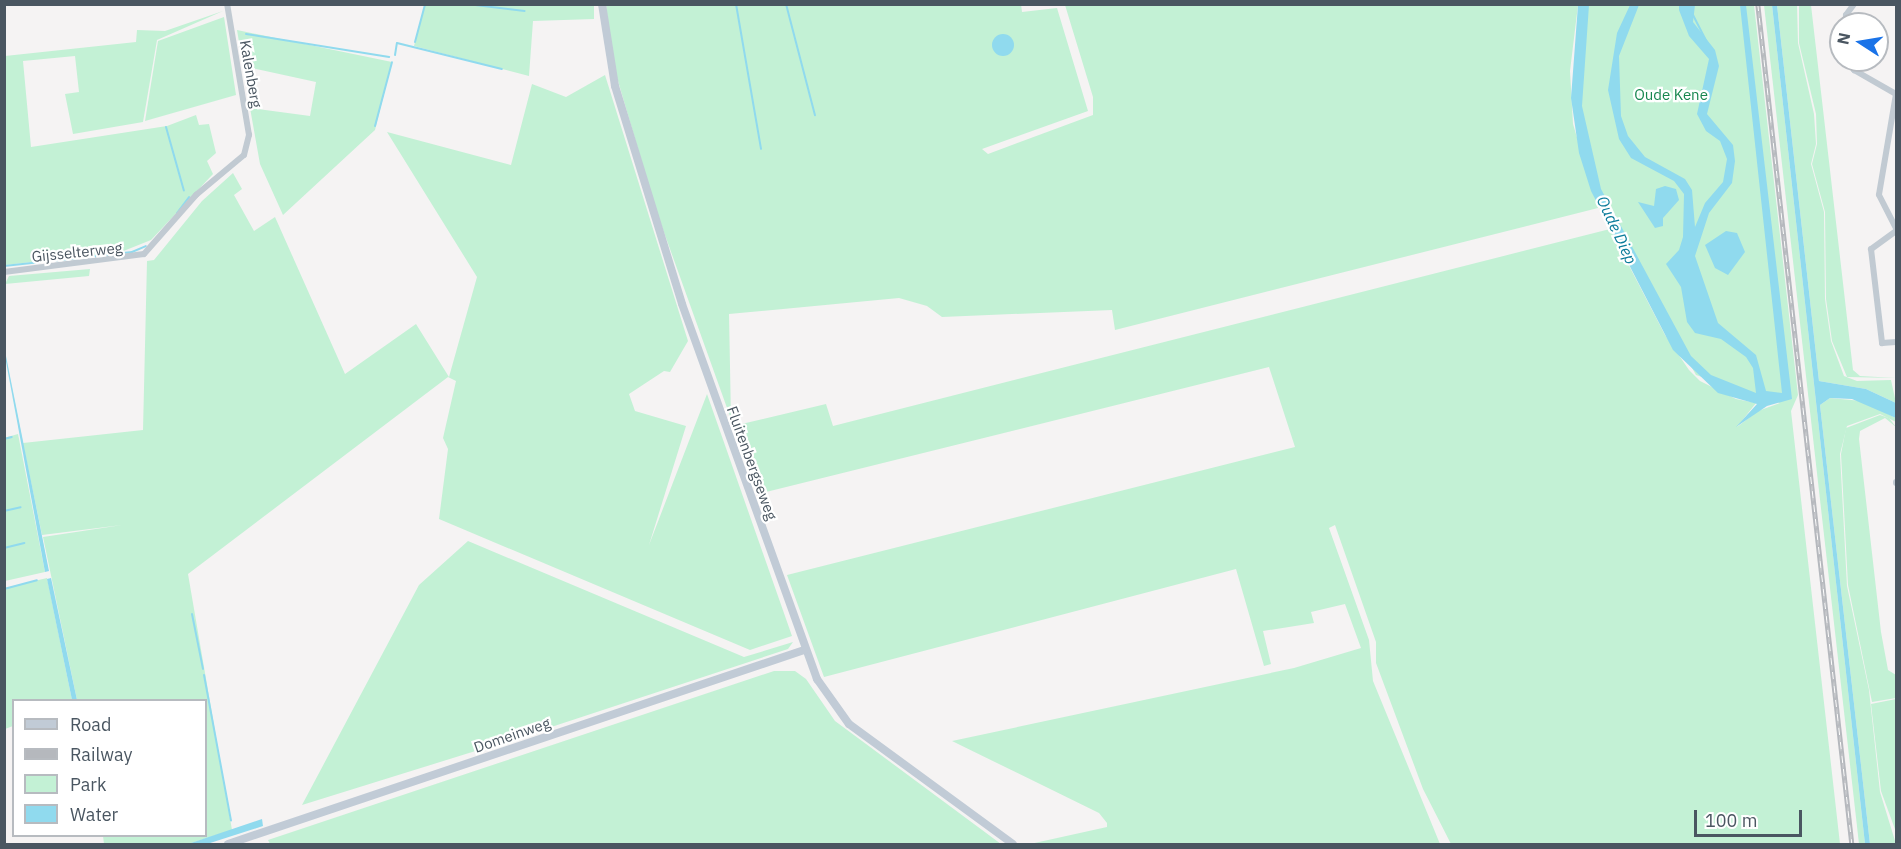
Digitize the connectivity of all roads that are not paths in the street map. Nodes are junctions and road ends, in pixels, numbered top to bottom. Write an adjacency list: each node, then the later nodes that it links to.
1 (227, 4): 5 (street, Kalenberg)
2 (602, 4): 9 (street, Fluitenbergseweg)
3 (1858, 72): 4 (street)
4 (1896, 94): 6 (street)
5 (248, 147): 7 (street, Gijsselterweg)
6 (1896, 230): 8 (street)
7 (4, 272)
8 (1896, 342)
9 (804, 650): 10 (street, Domeinweg); 11 (street, Fluitenbergseweg)
10 (228, 844)
11 (1013, 844)

